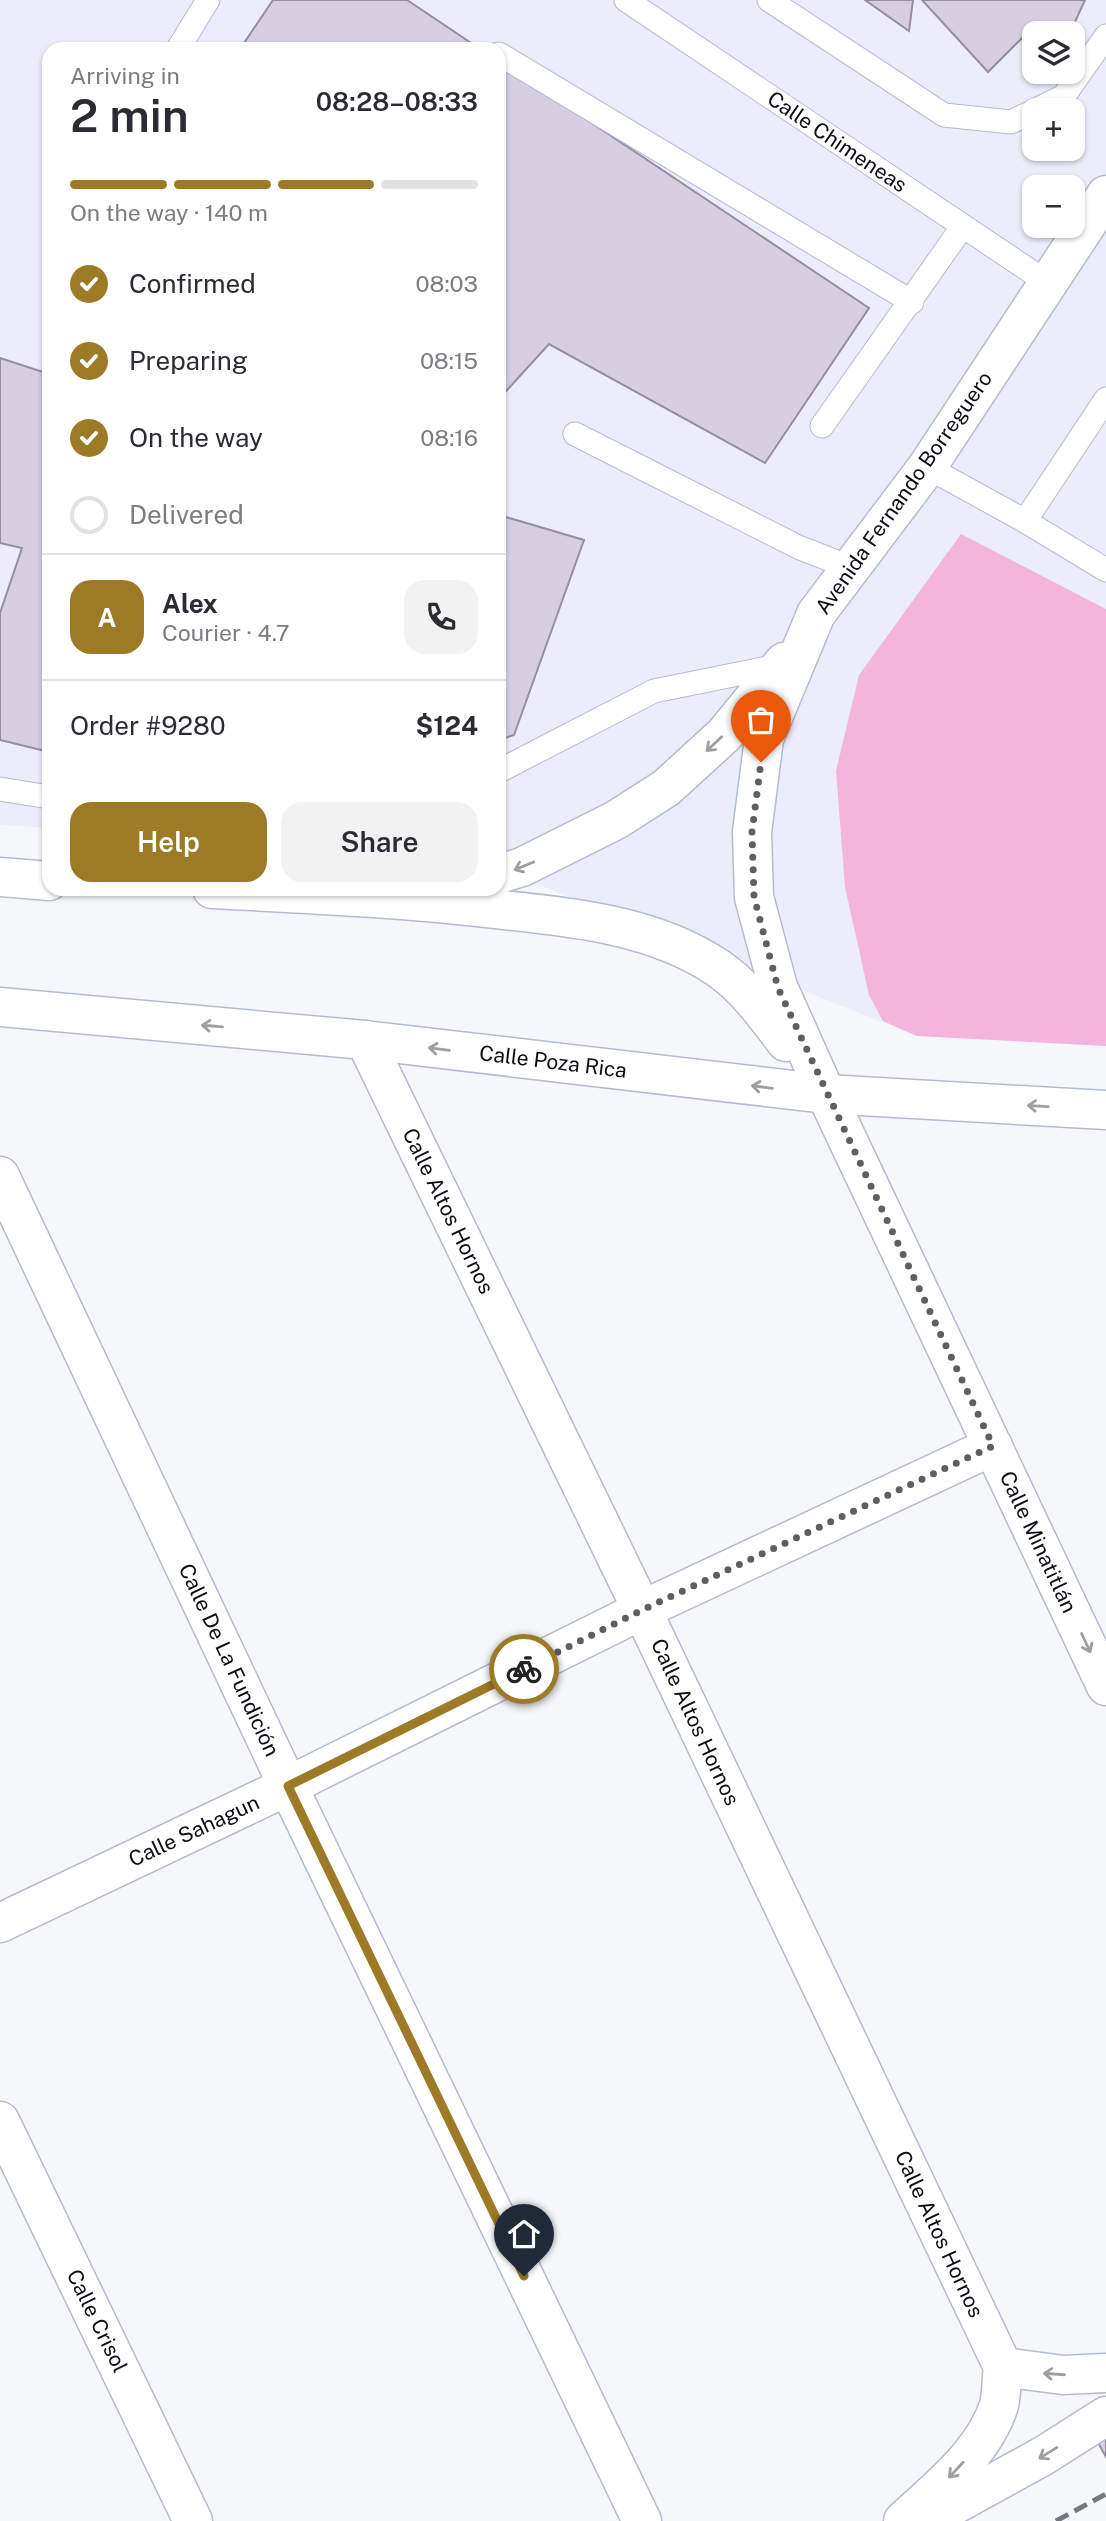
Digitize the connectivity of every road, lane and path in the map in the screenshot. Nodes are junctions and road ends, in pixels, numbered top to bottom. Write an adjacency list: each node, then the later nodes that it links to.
1 (208, 0): 5 (lane)
2 (626, 0): 10 (lane, Calle Chimeneas)
3 (769, 0): 8 (lane)
4 (1106, 36): 7 (lane)
5 (182, 42)
6 (506, 58): 12 (lane)
7 (1060, 98)
8 (1022, 117)
9 (1106, 195): 11 (street, Avenida Fernando Borreguero)
10 (963, 226): 11 (lane, Calle Chimeneas); 12 (lane)
11 (1048, 283): 16 (street, Avenida Fernando Borreguero)
12 (912, 302): 14 (lane)
13 (1106, 399): 17 (lane)
14 (822, 426)
15 (575, 434): 18 (lane)
16 (927, 467): 17 (lane); 18 (street, Avenida Fernando Borreguero)
17 (1025, 521): 19 (lane)
18 (849, 567): 20 (street, Avenida Fernando Borreguero)
19 (1106, 570)
20 (816, 614): 21 (street); 33 (street, Avenida Fernando Borreguero)
21 (782, 665): 22 (lane); 25 (street, one-way to 25)
22 (506, 767)
23 (0, 789): 24 (lane)
24 (42, 796)
25 (506, 872)
26 (0, 877): 27 (street)
27 (42, 880)
28 (350, 896): 30 (street)
29 (425, 896): 30 (street)
30 (412, 900): 33 (street)
31 (0, 1007): 32 (street, Calle Poza Rica, one-way to 31)
32 (365, 1040): 33 (street, Calle Poza Rica, one-way to 32); 37 (street, Calle Altos Hornos)
33 (825, 1094): 34 (street, Calle Poza Rica, one-way to 33); 36 (street, Calle Minatitlán)
34 (1106, 1110)
35 (0, 1176): 39 (street, Calle De La Fundición)
36 (993, 1446): 37 (street, Calle Sahagun); 38 (street, Calle Minatitlán, one-way to 38)
37 (642, 1610): 39 (street, Calle Sahagun); 42 (street, Calle Altos Hornos)
38 (1106, 1686)
39 (288, 1786): 40 (street, Calle Sahagun); 46 (street, Calle De La Fundición)
40 (0, 1923)
41 (0, 2121): 45 (street, Calle Crisol)
42 (1003, 2367): 43 (street, one-way to 42); 47 (street, one-way to 47)
43 (1106, 2373)
44 (1106, 2416): 48 (street, one-way to 48)
45 (193, 2521)
46 (642, 2521)
47 (903, 2521)
48 (925, 2521)

